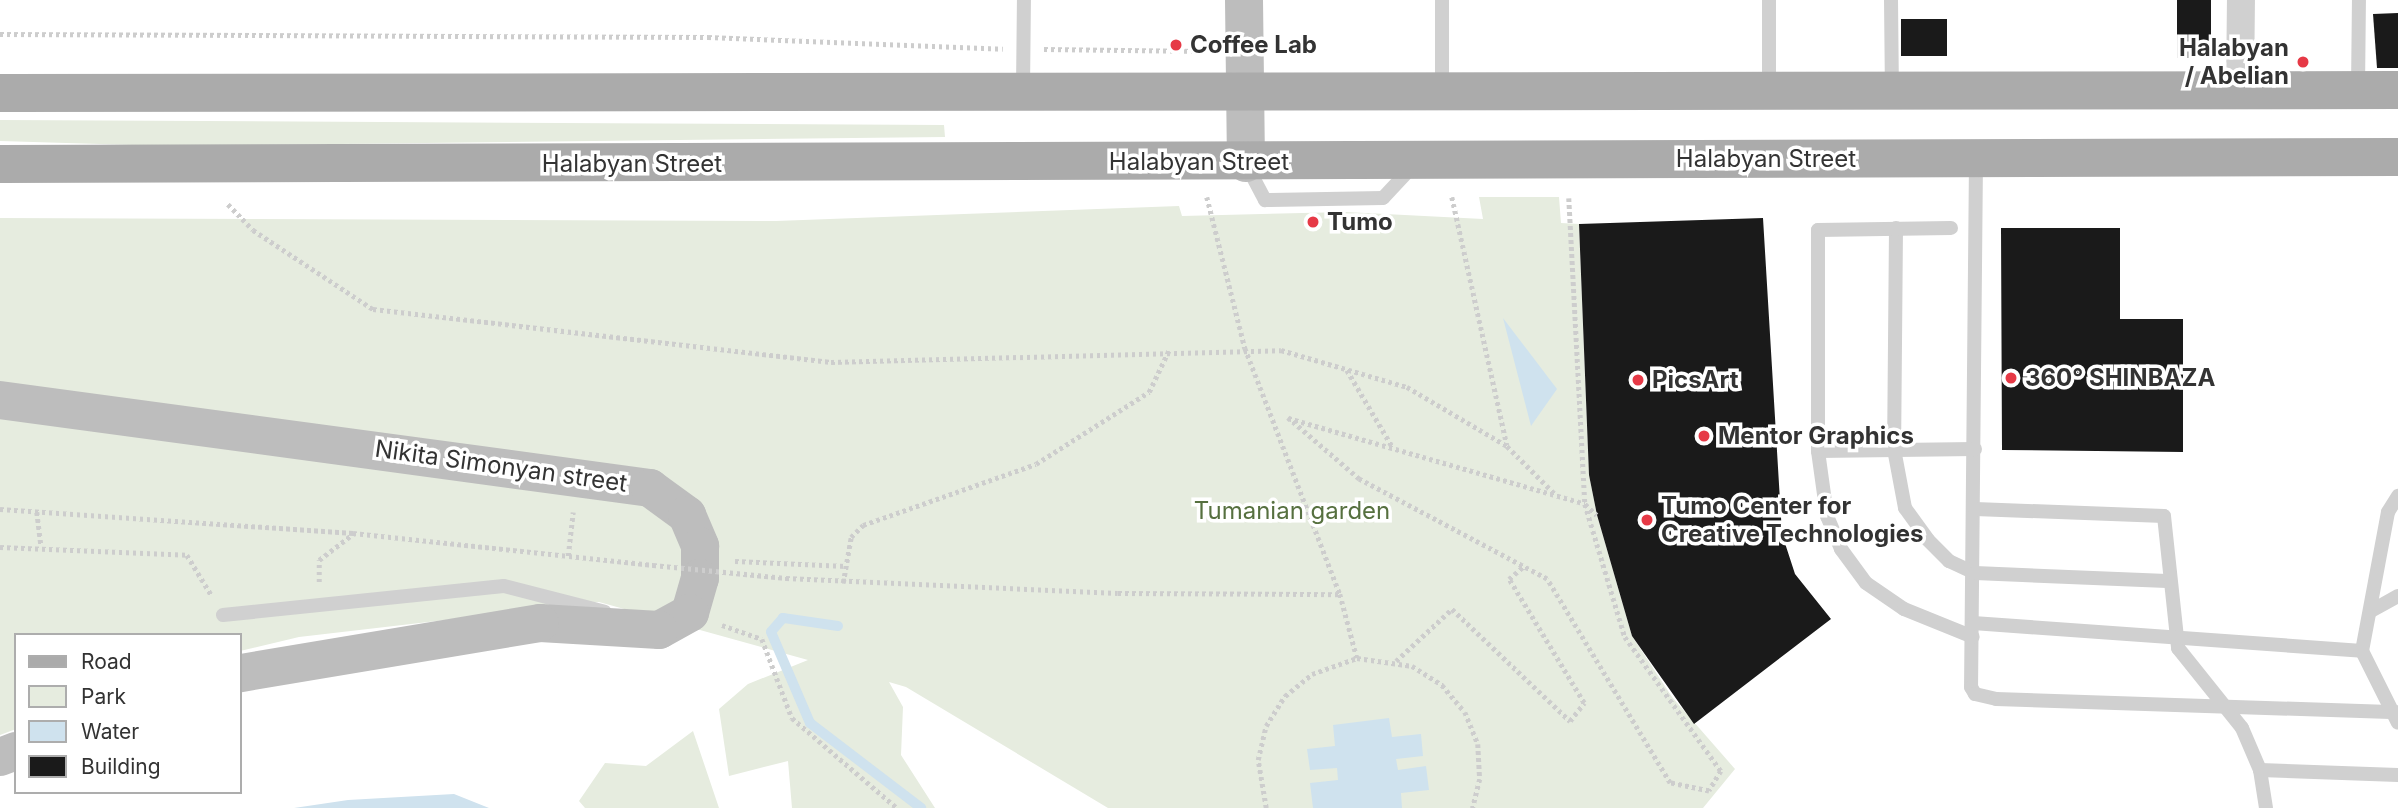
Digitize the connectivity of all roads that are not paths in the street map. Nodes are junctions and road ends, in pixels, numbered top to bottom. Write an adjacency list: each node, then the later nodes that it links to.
1 (1024, 0): 10 (lane)
2 (1244, 0): 8 (street)
3 (1442, 0): 9 (lane)
4 (1769, 0): 14 (lane)
5 (1891, 0): 11 (lane)
6 (2241, 0): 15 (street)
7 (2358, 0): 12 (lane)
8 (1243, 88): 9 (main road); 10 (main road); 19 (street)
9 (1442, 88): 14 (main road)
10 (1023, 89): 16 (main road)
11 (1892, 90): 14 (main road); 15 (main road)
12 (2358, 90): 13 (main road); 15 (main road)
13 (2398, 90)
14 (1769, 91)
15 (2240, 91)
16 (0, 93)
17 (2398, 157): 18 (main road, Halabyan Street)
18 (1976, 158): 19 (main road, Halabyan Street); 25 (lane)
19 (1246, 163): 20 (main road, Halabyan Street)
20 (0, 164)
21 (1896, 228): 22 (lane); 24 (lane); 26 (lane)
22 (1951, 228)
23 (0, 400): 36 (street, Nikita Simonyan street)
24 (1894, 449): 25 (lane); 26 (lane); 31 (lane)
25 (1975, 449): 28 (lane)
26 (1818, 451): 37 (lane)
27 (2398, 496): 30 (lane)
28 (1975, 509): 31 (lane); 32 (lane)
29 (2398, 532): 30 (lane)
30 (2384, 540): 34 (lane)
31 (1975, 573): 32 (lane); 37 (lane)
32 (2167, 581): 38 (lane)
33 (2398, 596): 34 (lane)
34 (2371, 611): 39 (lane)
35 (223, 615): 36 (lane)
36 (675, 622): 40 (street)
37 (1973, 630): 38 (lane); 41 (lane)
38 (2176, 638): 39 (lane); 41 (lane)
39 (2362, 651): 42 (lane)
40 (242, 673)
41 (2224, 706): 42 (lane); 43 (lane)
42 (2396, 716)
43 (2260, 770): 44 (lane); 45 (lane)
44 (2398, 775)
45 (2266, 808)

